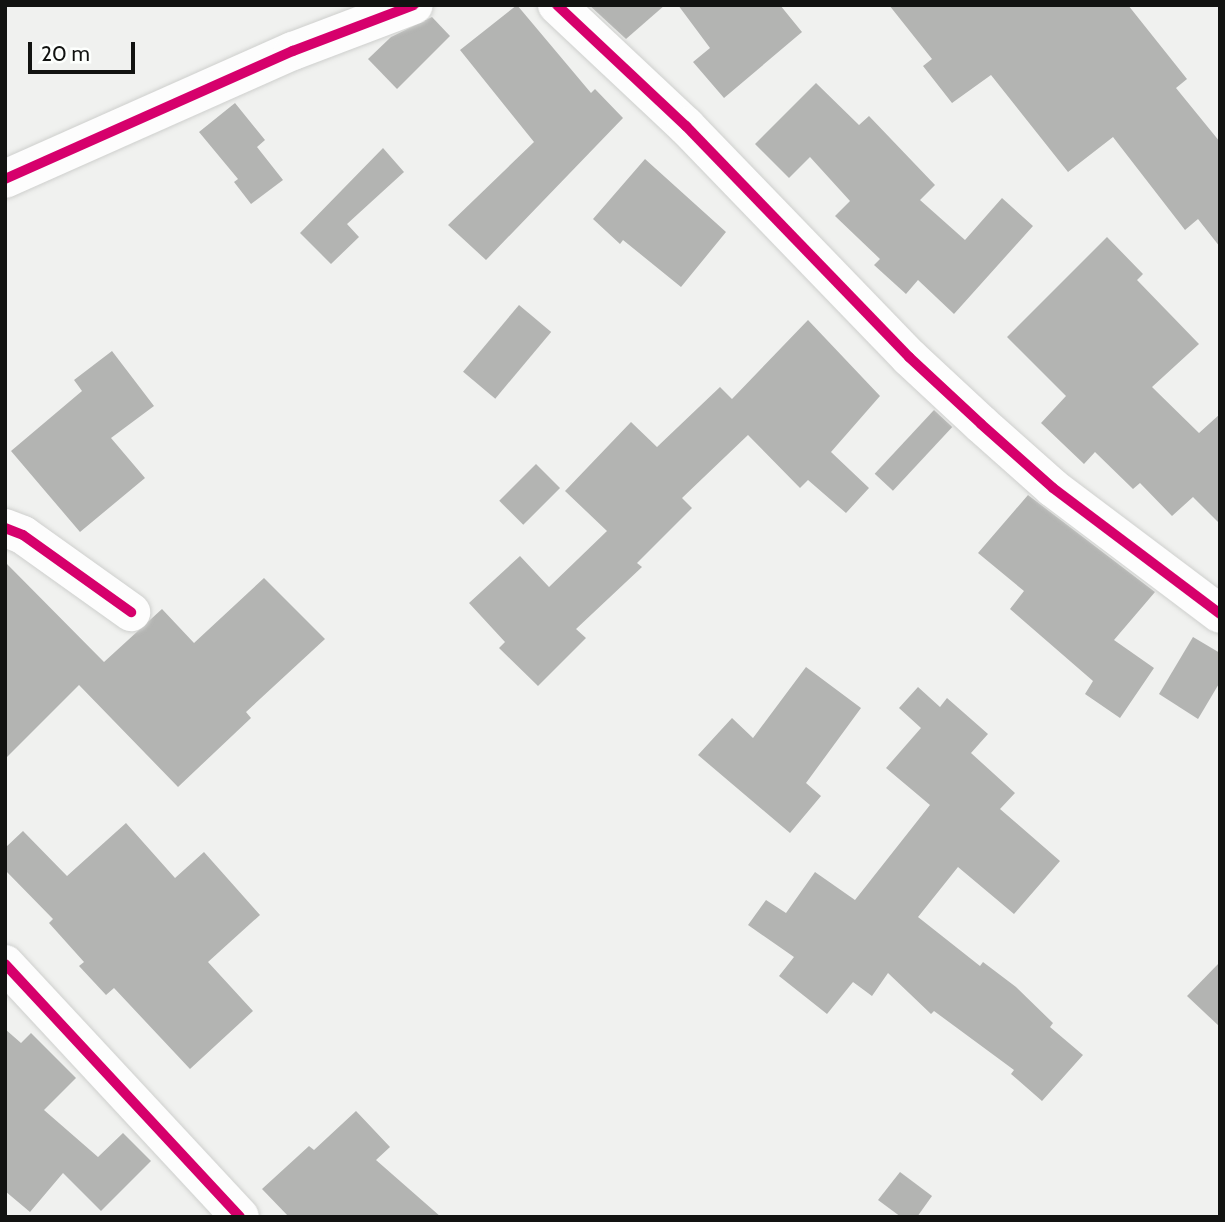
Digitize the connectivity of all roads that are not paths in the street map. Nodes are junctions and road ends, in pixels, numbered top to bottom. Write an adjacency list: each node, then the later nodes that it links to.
1 (414, 5): 3 (street)
2 (557, 5): 6 (street)
3 (5, 179)
4 (5, 528): 5 (street)
5 (131, 612)
6 (1220, 614)
7 (5, 964): 8 (street)
8 (240, 1217)

